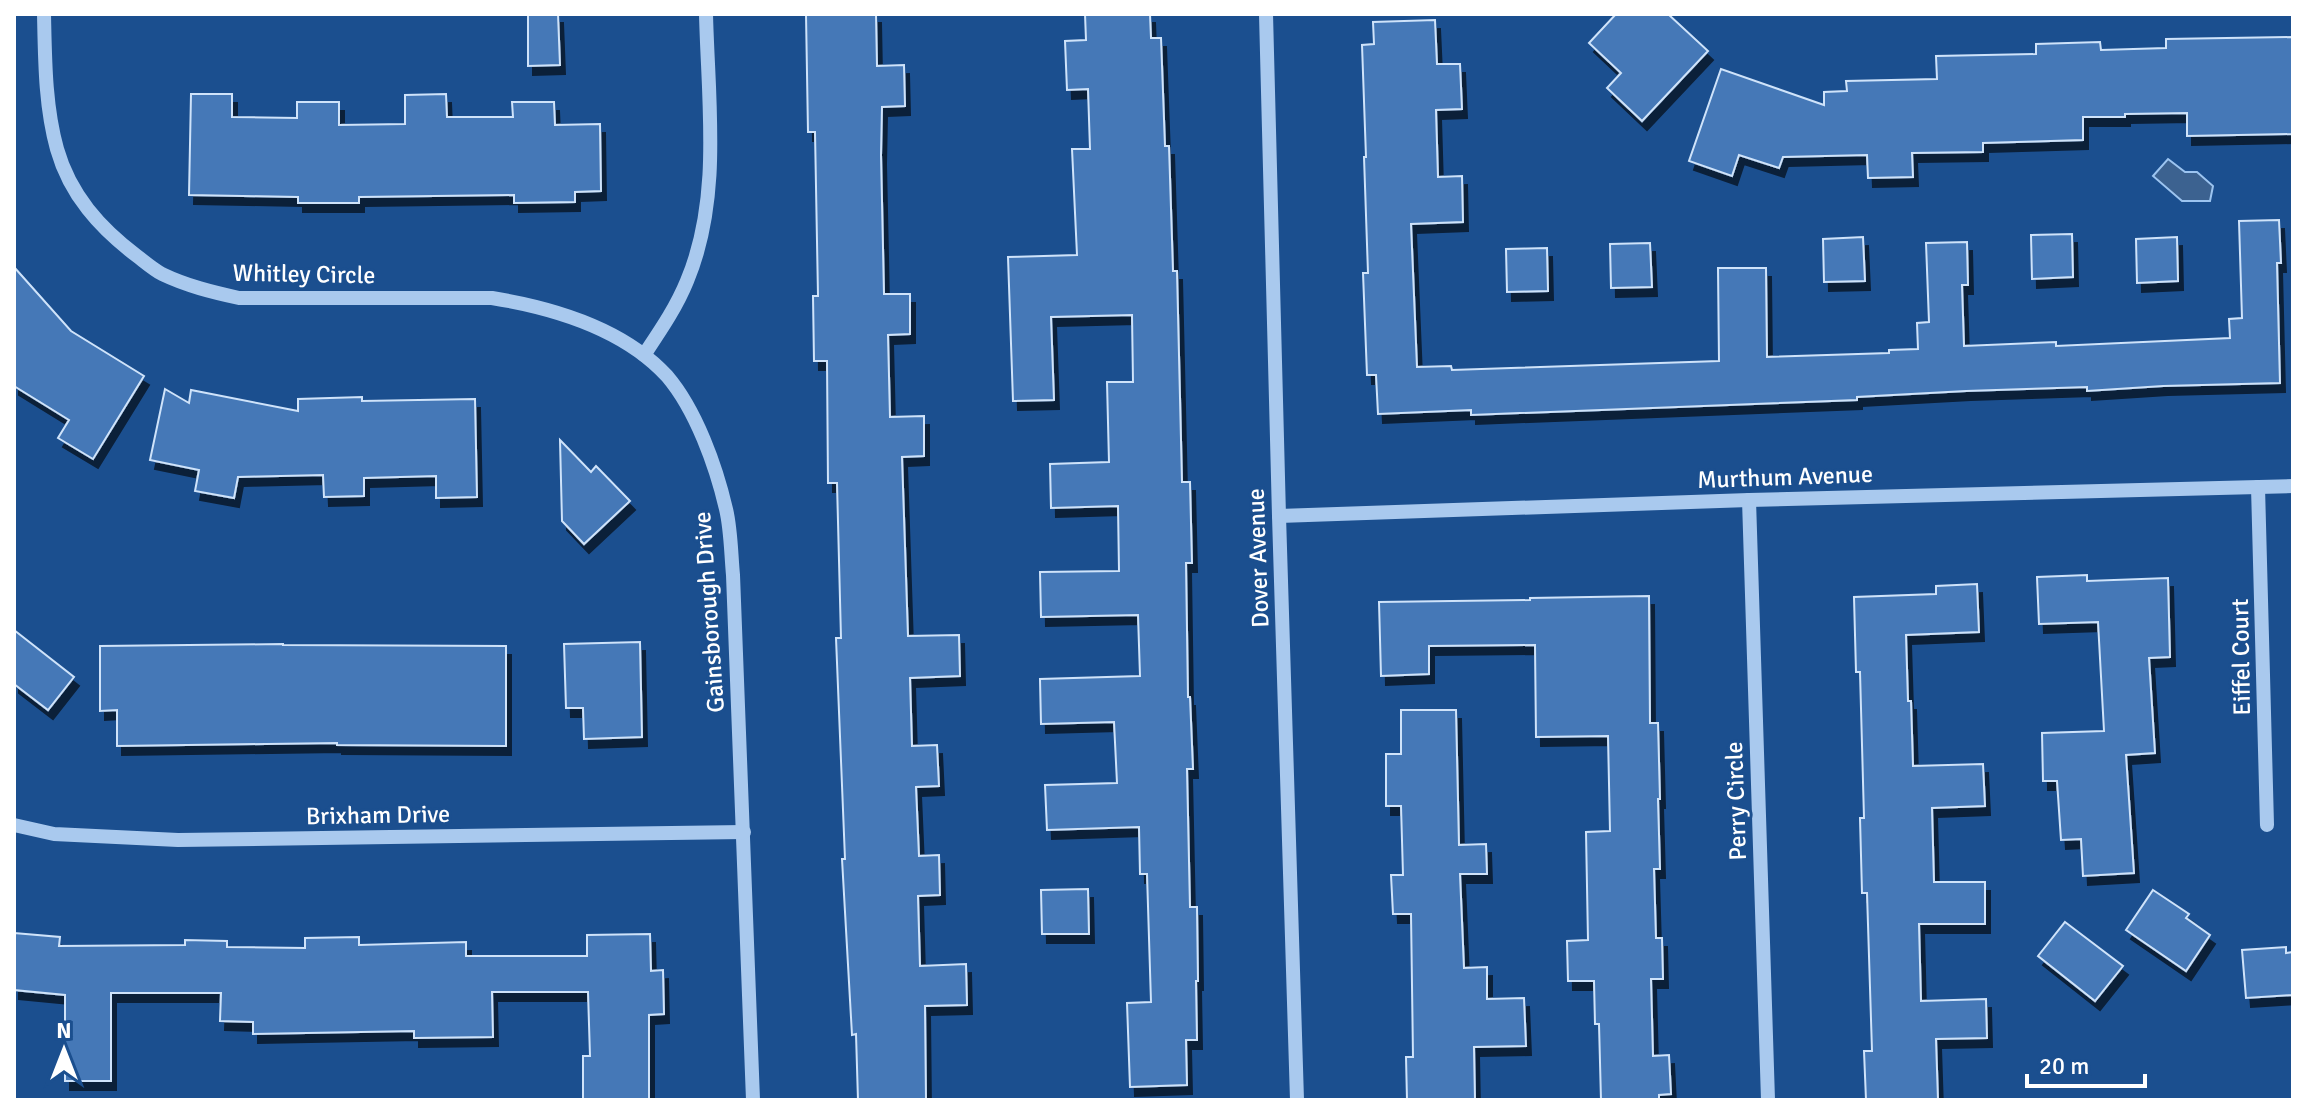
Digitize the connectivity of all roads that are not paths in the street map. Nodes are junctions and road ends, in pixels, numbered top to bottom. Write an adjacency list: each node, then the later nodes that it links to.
1 (44, 14): 4 (street, Whitley Circle)
2 (706, 14): 4 (street)
3 (1266, 14): 8 (street, Dover Avenue)
4 (644, 355): 11 (street, Gainsborough Drive)
5 (2293, 486): 6 (street, Murthum Avenue)
6 (2258, 487): 7 (street, Murthum Avenue); 10 (street, Eiffel Court)
7 (1749, 500): 8 (street, Murthum Avenue); 14 (street, Perry Circle)
8 (1279, 516): 13 (street, Dover Avenue)
9 (14, 825): 11 (street, Brixham Drive)
10 (2267, 825)
11 (744, 832): 12 (street, Gainsborough Drive)
12 (753, 1100)
13 (1297, 1100)
14 (1768, 1100)

